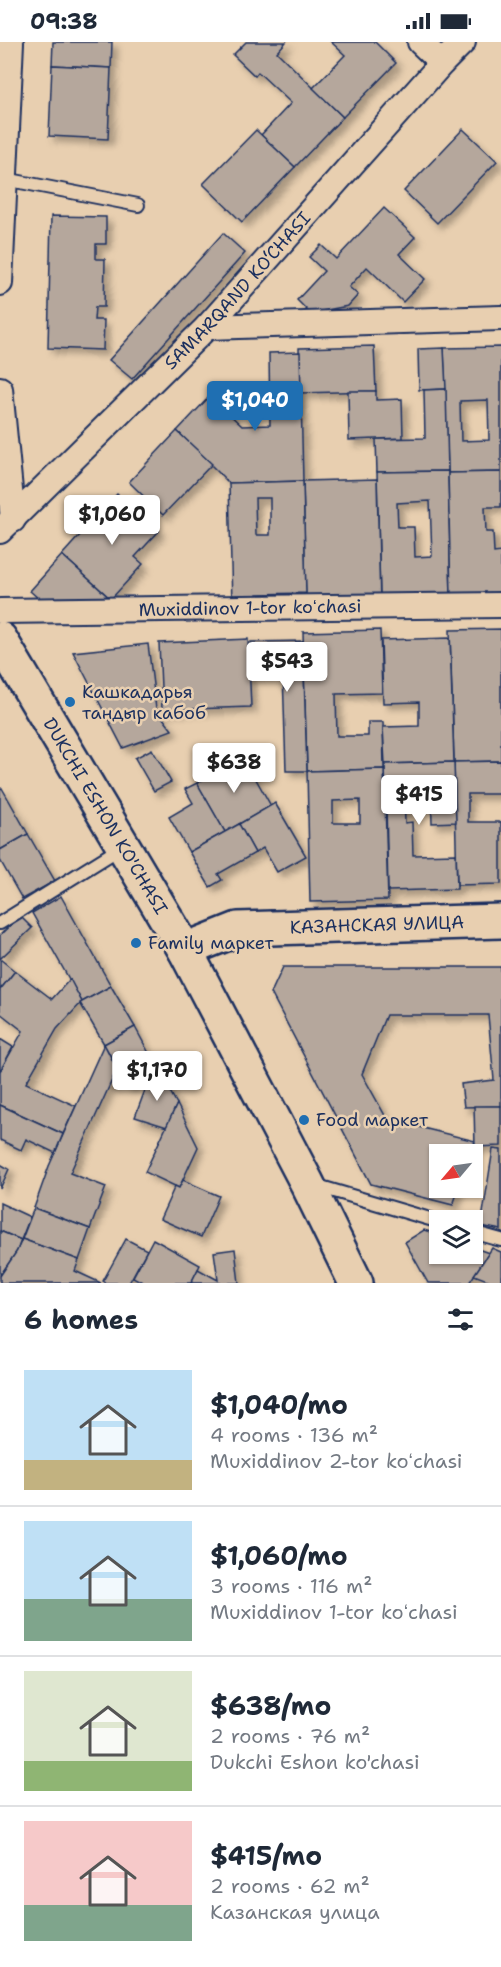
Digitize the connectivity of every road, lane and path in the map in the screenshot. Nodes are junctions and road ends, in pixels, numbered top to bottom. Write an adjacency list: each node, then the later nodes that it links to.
1 (11, 42): 5 (street)
2 (420, 42): 4 (street)
3 (463, 42): 4 (street, SAMARQAND KO‘CHASI)
4 (442, 63): 9 (street, SAMARQAND KO‘CHASI)
5 (5, 179): 6 (lane); 7 (street)
6 (138, 205)
7 (0, 283)
8 (501, 318): 9 (street)
9 (207, 327): 11 (street, SAMARQAND KO‘CHASI)
10 (0, 389): 11 (street)
11 (6, 526)
12 (501, 605): 13 (street, Muxiddinov 1-tor koʻchasi)
13 (0, 611)
14 (0, 639): 15 (main road, DUKCHI ESHON KO'CHASI)
15 (123, 846): 17 (lane); 18 (main road, DUKCHI ESHON KO'CHASI)
16 (501, 921): 18 (main road, КАЗАНСКАЯ УЛИЦА)
17 (0, 923)
18 (185, 950): 19 (main road, DUKCHI ESHON KO'CHASI)
19 (307, 1183): 20 (lane); 23 (main road, DUKCHI ESHON KO'CHASI)
20 (429, 1219)
21 (483, 1235): 22 (lane)
22 (501, 1240)
23 (356, 1283)

